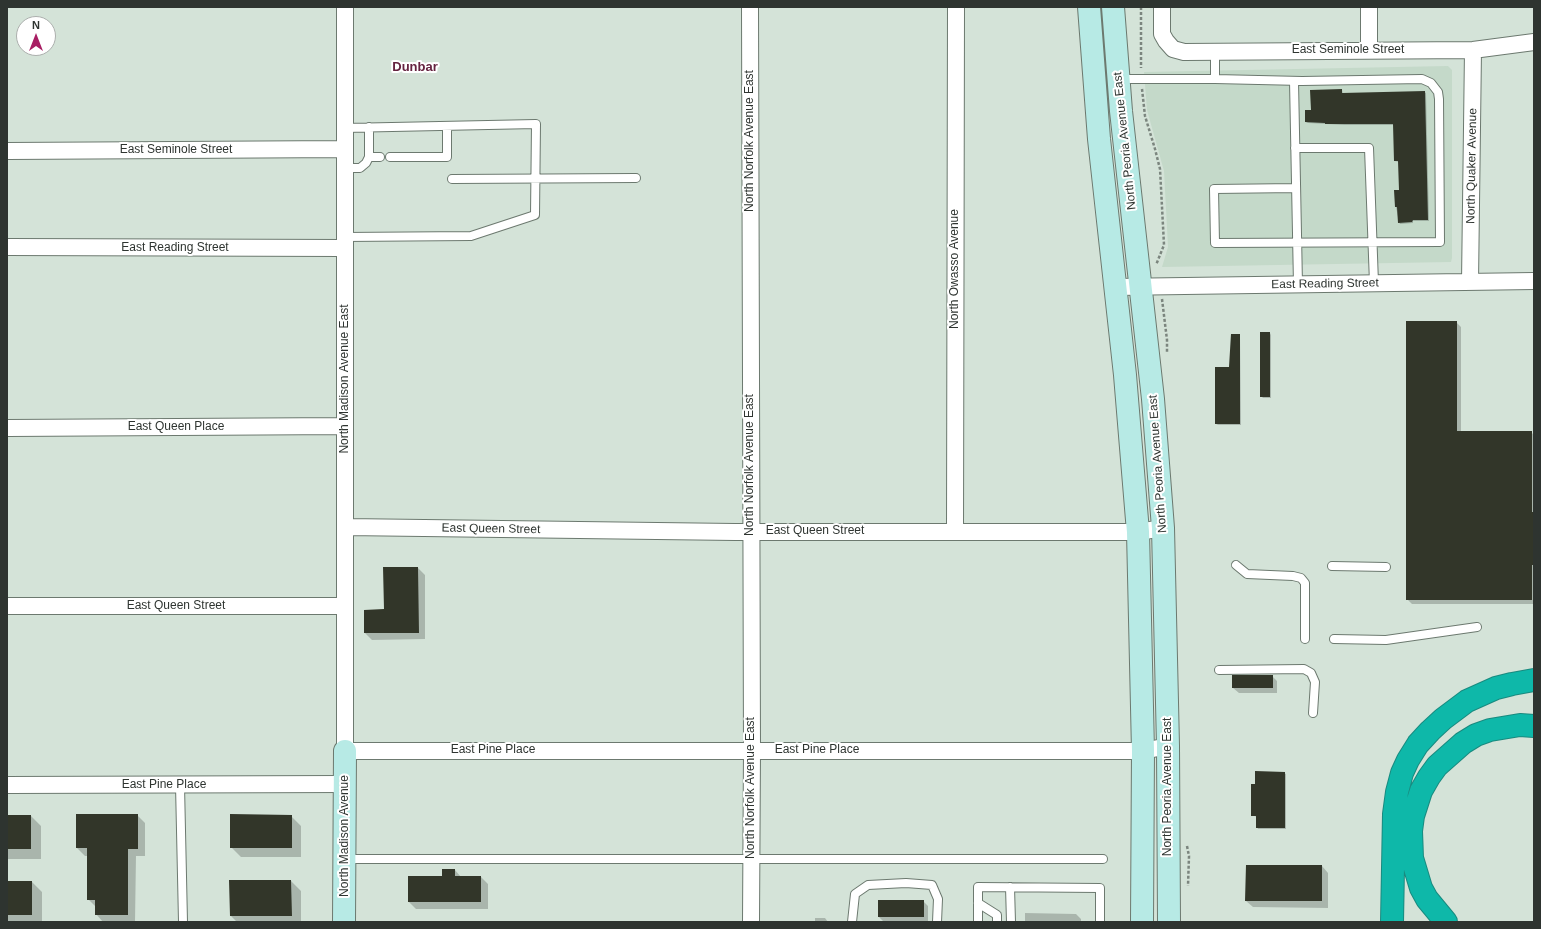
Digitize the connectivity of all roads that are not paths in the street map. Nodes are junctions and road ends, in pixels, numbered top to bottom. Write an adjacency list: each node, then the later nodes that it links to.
1 (345, 7): 17 (street, North Madison Avenue East)
2 (750, 7): 44 (street, North Norfolk Avenue East)
3 (956, 7): 43 (street, North Owasso Avenue)
4 (1089, 7): 37 (main road, North Peoria Avenue East)
5 (1113, 7): 12 (main road, North Peoria Avenue East)
6 (1162, 7): 11 (street, East Seminole Street)
7 (1369, 7): 9 (street)
8 (1534, 42): 10 (street, East Seminole Street)
9 (1369, 50): 10 (street, East Seminole Street); 11 (street, East Seminole Street)
10 (1473, 50): 34 (street, North Quaker Avenue)
11 (1215, 52): 13 (lane)
12 (1118, 79): 13 (lane); 38 (main road, North Peoria Avenue East)
13 (1215, 79): 14 (lane)
14 (1294, 81): 18 (lane); 31 (lane)
15 (446, 126): 16 (lane); 23 (lane); 25 (lane)
16 (369, 127): 17 (lane); 21 (lane)
17 (344, 128): 19 (street, North Madison Avenue East)
18 (1295, 148): 28 (lane); 31 (lane)
19 (344, 149): 20 (street, East Seminole Street); 24 (street, North Madison Avenue East)
20 (7, 151)
21 (369, 157): 22 (lane); 24 (lane)
22 (380, 157)
23 (390, 157)
24 (344, 168): 29 (street, North Madison Avenue East)
25 (535, 178): 26 (lane); 27 (lane); 29 (lane)
26 (636, 178)
27 (452, 179)
28 (1296, 188): 30 (lane); 30 (lane)
29 (344, 243): 32 (street, East Reading Street); 39 (street, North Madison Avenue East)
30 (1297, 243): 31 (lane); 36 (lane)
31 (1372, 243): 35 (lane)
32 (7, 247)
33 (1534, 281): 34 (street, East Reading Street)
34 (1470, 282): 35 (street, East Reading Street)
35 (1374, 283): 36 (street, East Reading Street)
36 (1298, 285): 38 (street, East Reading Street)
37 (1116, 287): 38 (street, East Reading Street); 45 (main road, North Peoria Avenue East)
38 (1140, 287): 42 (main road, North Peoria Avenue East)
39 (345, 426): 40 (street, East Queen Place); 41 (street, North Madison Avenue East)
40 (7, 428)
41 (346, 527): 44 (street, East Queen Street); 50 (street, North Madison Avenue East)
42 (1163, 528): 45 (street, East Queen Street); 58 (main road, North Peoria Avenue East)
43 (955, 531): 44 (street, East Queen Street); 45 (street, East Queen Street)
44 (750, 532): 60 (street, North Norfolk Avenue East)
45 (1138, 532): 61 (main road, North Peoria Avenue East)
46 (1236, 565): 52 (lane)
47 (1332, 566): 48 (lane)
48 (1386, 567)
49 (7, 606): 50 (street, East Queen Street)
50 (345, 606): 59 (street, North Madison Avenue East)
51 (1478, 627): 53 (lane)
52 (1305, 639)
53 (1334, 639)
54 (1219, 670): 56 (lane)
55 (1534, 680): 70 (highway)
56 (1313, 713)
57 (1534, 726): 83 (highway)
58 (1168, 746): 61 (street, East Pine Place); 81 (main road, North Peoria Avenue East)
59 (345, 750): 60 (street, East Pine Place); 62 (main road, North Madison Avenue)
60 (752, 750): 61 (street, East Pine Place); 66 (street, North Norfolk Avenue East)
61 (1143, 751): 80 (main road, North Peoria Avenue East)
62 (345, 784): 64 (street, East Pine Place); 65 (main road, North Madison Avenue)
63 (7, 785): 64 (street, East Pine Place)
64 (180, 785): 71 (lane)
65 (344, 859): 66 (lane); 72 (main road, North Madison Avenue)
66 (751, 859): 67 (lane); 73 (street, North Norfolk Avenue East)
67 (1103, 859)
68 (1010, 887): 69 (lane); 78 (lane); 79 (lane)
69 (978, 903): 76 (lane); 77 (lane)
70 (1392, 911): 82 (highway)
71 (183, 922)
72 (344, 922)
73 (751, 922)
74 (852, 922): 75 (lane)
75 (937, 922)
76 (978, 922)
77 (997, 922)
78 (1012, 922)
79 (1100, 922)
80 (1142, 922)
81 (1168, 922)
82 (1379, 922)
83 (1446, 922)

